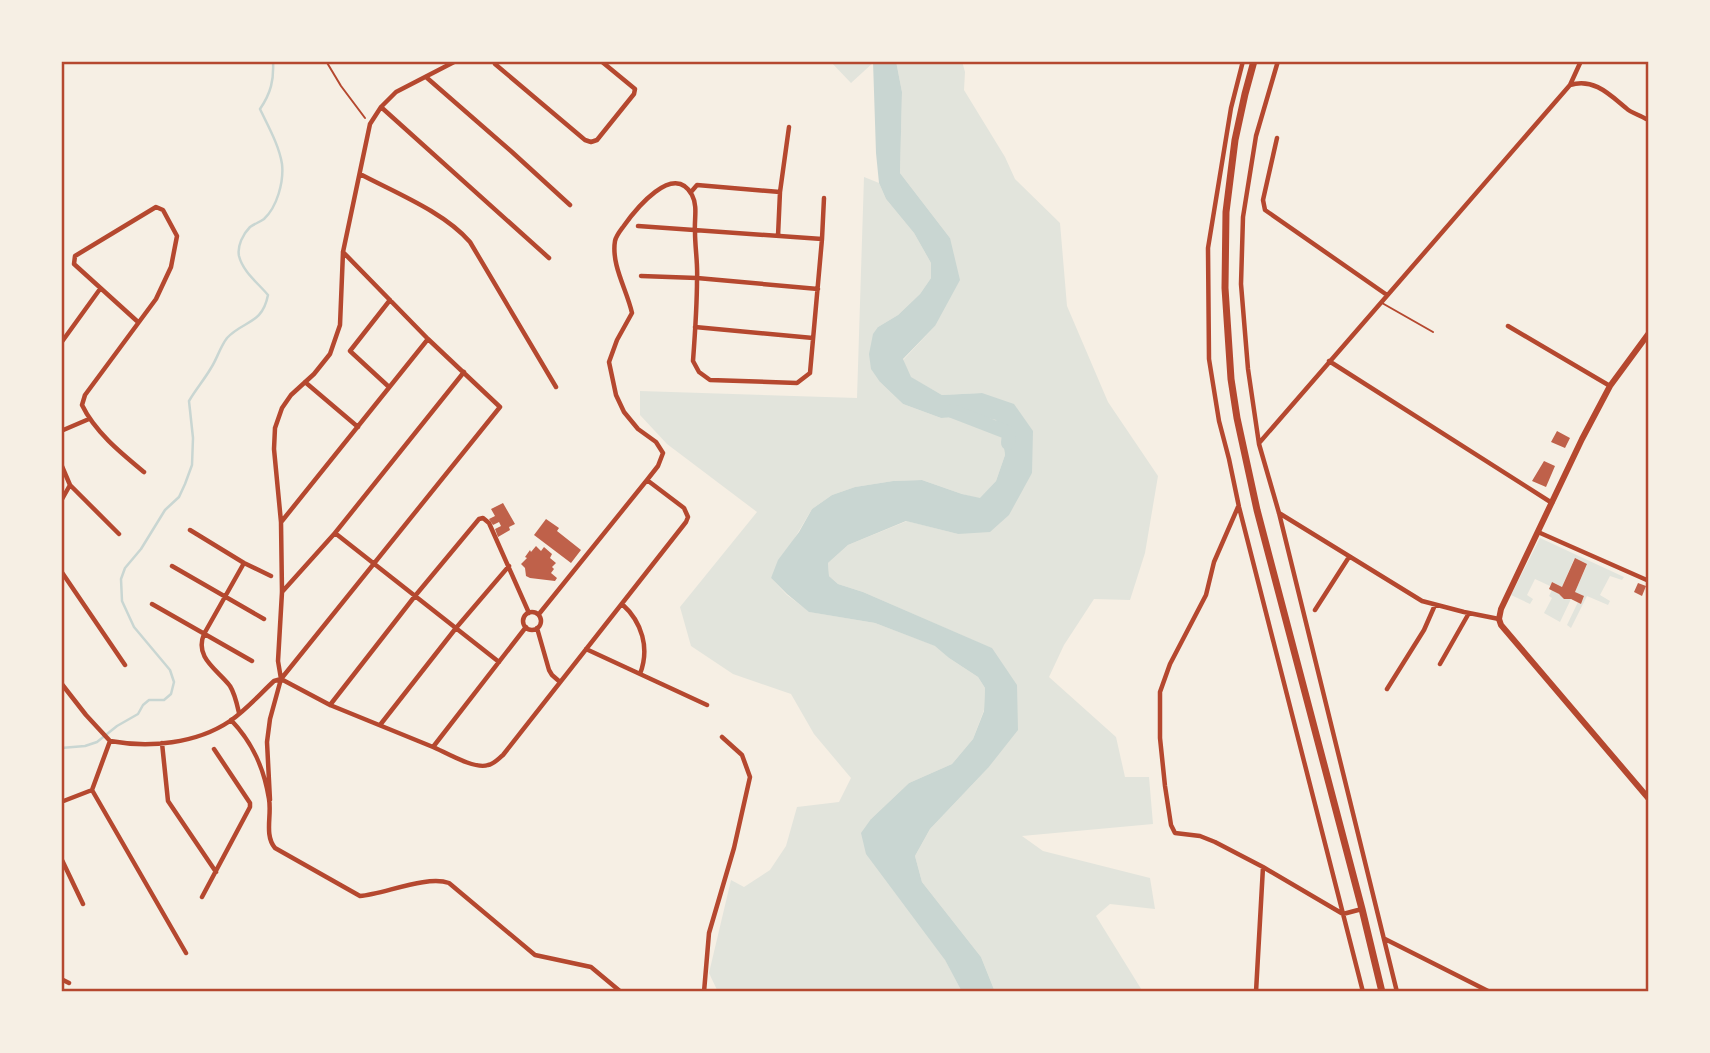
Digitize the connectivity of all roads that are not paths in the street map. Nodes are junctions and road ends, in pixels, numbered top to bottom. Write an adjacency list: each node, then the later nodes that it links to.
1 (456, 61): 8 (street)
2 (494, 61): 3 (street)
3 (601, 61)
4 (1243, 61): 10 (street)
5 (1255, 61): 11 (highway)
6 (1278, 61): 51 (street)
7 (1581, 61): 9 (street)
8 (426, 77): 12 (street); 20 (street)
9 (1570, 85): 13 (street); 31 (street)
10 (1235, 92): 11 (street); 53 (street)
11 (1245, 94): 52 (highway)
12 (381, 107): 16 (street); 26 (street)
13 (1649, 119)
14 (789, 127): 18 (street)
15 (1277, 138): 31 (street)
16 (360, 174): 25 (street); 47 (street)
17 (691, 192): 18 (street); 22 (street); 56 (street)
18 (780, 192): 23 (street)
19 (824, 198): 24 (street)
20 (570, 205)
21 (638, 226): 22 (street)
22 (695, 230): 23 (street); 28 (street)
23 (778, 236): 24 (street)
24 (822, 239): 30 (street)
25 (343, 251): 32 (street); 44 (street)
26 (549, 258)
27 (641, 276): 28 (street)
28 (697, 278): 30 (street); 36 (street)
29 (100, 289): 34 (street); 34 (street); 41 (street)
30 (818, 289): 39 (street)
31 (1387, 295): 33 (street)
32 (391, 300): 40 (street); 46 (street)
33 (1381, 302): 37 (lane); 42 (street)
34 (138, 322): 48 (street)
35 (1508, 326): 45 (street)
36 (695, 327): 39 (street); 39 (street)
37 (1433, 332)
38 (1649, 333): 45 (main road)
39 (813, 338)
40 (428, 339): 43 (street); 46 (street)
41 (61, 343)
42 (1329, 361): 51 (street); 59 (street)
43 (464, 372): 65 (street); 69 (street)
44 (305, 382): 49 (street); 62 (street)
45 (1610, 386): 59 (main road)
46 (389, 387): 49 (street)
47 (556, 387)
48 (89, 419): 50 (street); 55 (street)
49 (358, 427): 62 (street)
50 (61, 431)
51 (1259, 444): 61 (street)
52 (1246, 457): 53 (street); 120 (highway)
53 (1229, 459): 60 (street)
54 (61, 464): 57 (street)
55 (144, 472)
56 (647, 480): 79 (street); 84 (street)
57 (69, 485): 58 (street); 66 (street)
58 (61, 501)
59 (1552, 503): 64 (main road)
60 (1238, 506): 116 (street); 121 (street)
61 (1279, 513): 67 (street); 122 (street)
62 (281, 522): 75 (street)
63 (190, 530): 68 (street)
64 (1538, 532): 74 (street); 86 (main road)
65 (335, 533): 69 (street); 75 (street)
66 (118, 534)
67 (1349, 557): 80 (street); 81 (street)
68 (244, 563): 73 (street); 77 (street)
69 (375, 564): 76 (street); 97 (street)
70 (172, 566): 77 (street)
71 (509, 566): 76 (street); 82 (street); 88 (street)
72 (61, 571): 95 (street)
73 (271, 576)
74 (1649, 581)
75 (282, 592): 97 (street)
76 (415, 596): 88 (street); 101 (street)
77 (224, 597): 85 (street); 90 (street)
78 (152, 604): 90 (street)
79 (622, 604): 91 (street); 96 (street)
80 (1435, 605): 83 (street); 100 (street)
81 (1315, 610)
82 (529, 612): 84 (street); 87 (street)
83 (1468, 613): 86 (street); 94 (street)
84 (538, 614): 89 (street)
85 (264, 619)
86 (1499, 619): 112 (main road)
87 (526, 627): 89 (street); 93 (street)
88 (456, 628): 93 (street); 105 (street)
89 (537, 628): 98 (street)
90 (204, 634): 92 (street); 103 (street)
91 (586, 649): 96 (street); 98 (street)
92 (252, 661)
93 (499, 662): 109 (street)
94 (1440, 664)
95 (125, 665)
96 (640, 674): 102 (street)
97 (281, 679): 101 (street); 103 (street); 113 (street)
98 (560, 682): 109 (street)
99 (61, 683): 107 (street)
100 (1387, 690)
101 (330, 705): 105 (street)
102 (707, 705)
103 (239, 713): 104 (street)
104 (231, 720): 108 (street); 113 (street)
105 (380, 725): 109 (street)
106 (722, 737): 127 (street)
107 (110, 741): 108 (street); 111 (street)
108 (162, 743): 117 (street)
109 (433, 747)
110 (214, 749): 117 (street)
111 (92, 790): 114 (street); 123 (street)
112 (1649, 799)
113 (270, 800): 126 (street)
114 (61, 802)
115 (61, 859): 119 (street)
116 (1263, 867): 121 (street); 128 (street)
117 (216, 872): 118 (street)
118 (202, 897)
119 (83, 904)
120 (1362, 909): 121 (street); 130 (highway)
121 (1343, 915): 129 (street)
122 (1384, 938): 131 (street); 132 (street)
123 (186, 953)
124 (61, 979): 125 (street)
125 (69, 984)
126 (621, 992)
127 (704, 992)
128 (1256, 992)
129 (1363, 992)
130 (1382, 992)
131 (1397, 992)
132 (1490, 992)

